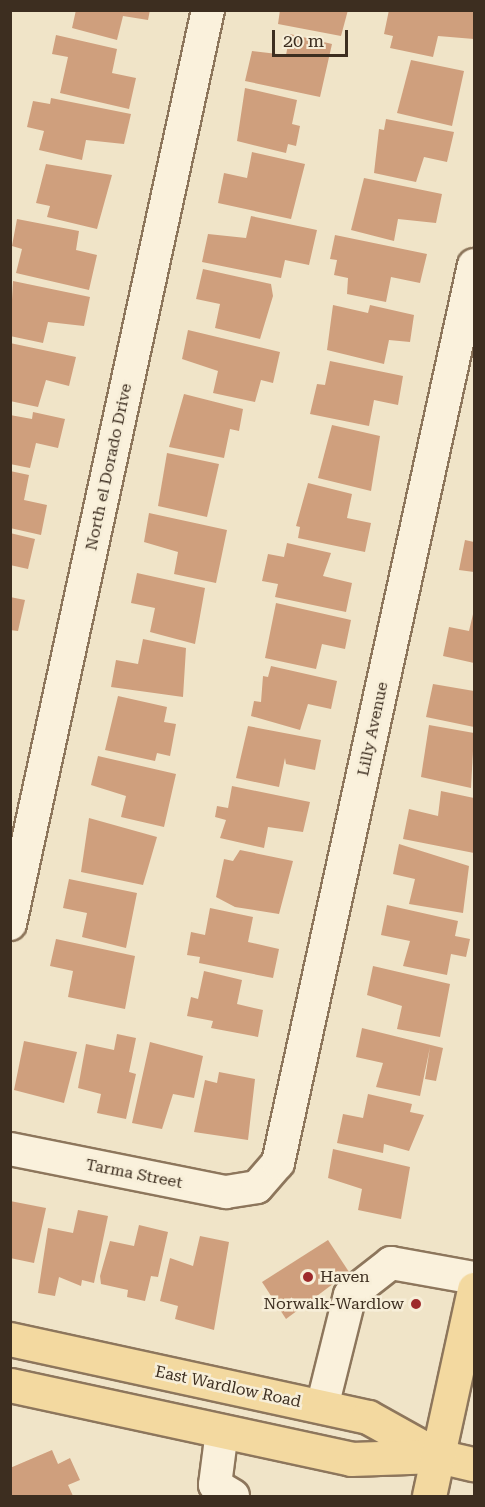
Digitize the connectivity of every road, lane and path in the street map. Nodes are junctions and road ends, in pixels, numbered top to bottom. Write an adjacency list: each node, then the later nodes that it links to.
1 (208, 10): 3 (street, North el Dorado Drive)
2 (474, 265): 5 (street, Lilly Avenue)
3 (10, 924)
4 (10, 1149): 5 (street, Tarma Street)
5 (257, 1187)
6 (474, 1278): 10 (street)
7 (474, 1289): 12 (main road)
8 (10, 1339): 10 (main road, East Wardlow Road)
9 (10, 1385): 11 (main road, East Wardlow Road)
10 (322, 1407): 12 (main road, East Wardlow Road)
11 (222, 1431): 12 (main road, East Wardlow Road); 14 (street)
12 (438, 1456): 13 (main road, East Wardlow Road); 15 (main road)
13 (474, 1464)
14 (220, 1493)
15 (429, 1497)

